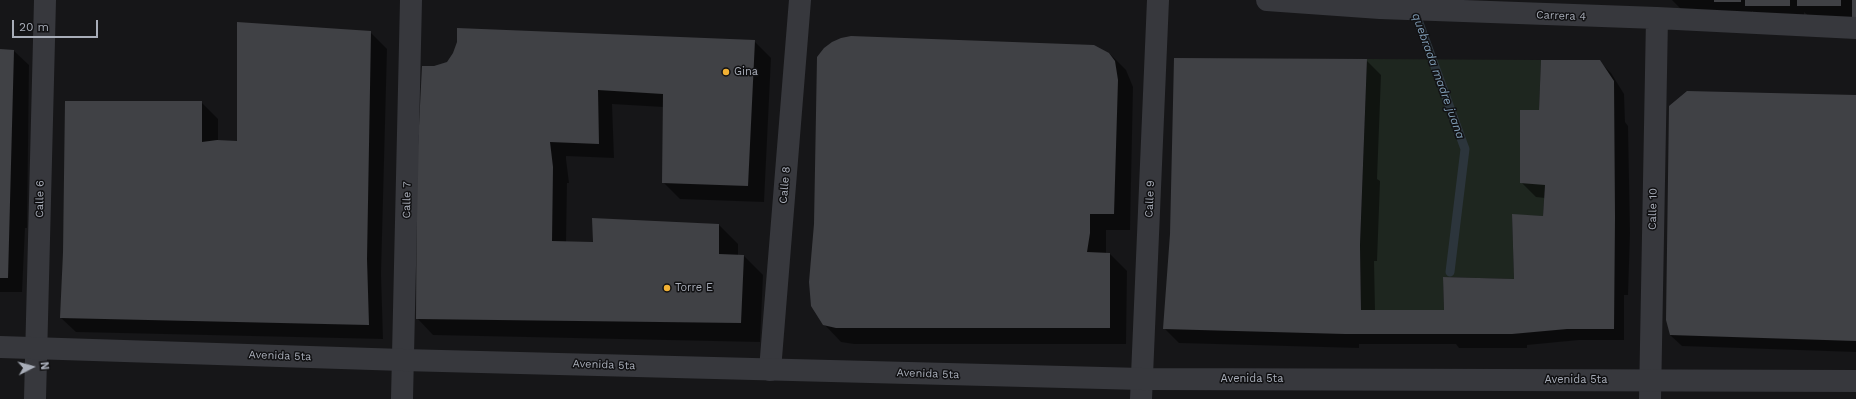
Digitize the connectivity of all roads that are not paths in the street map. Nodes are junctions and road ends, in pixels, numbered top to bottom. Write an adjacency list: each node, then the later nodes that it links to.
1 (45, 0): 9 (street, Calle 6)
2 (411, 0): 10 (street, Calle 7)
3 (800, 0): 11 (street, Calle 8)
4 (1158, 0): 13 (street, Calle 9)
5 (1267, 0): 6 (street, Carrera 4)
6 (1657, 18): 7 (street, Carrera 4); 14 (street, Calle 10)
7 (1856, 28)
8 (0, 347): 9 (street, Avenida 5ta)
9 (36, 347): 10 (street, Avenida 5ta); 15 (street, Calle 6)
10 (404, 360): 11 (street, Avenida 5ta); 16 (street, Calle 7)
11 (770, 370): 13 (street, Avenida 5ta)
12 (1856, 382): 14 (street, Avenida 5ta)
13 (1141, 389): 14 (street, Avenida 5ta)
14 (1650, 390)
15 (35, 399)
16 (402, 399)

